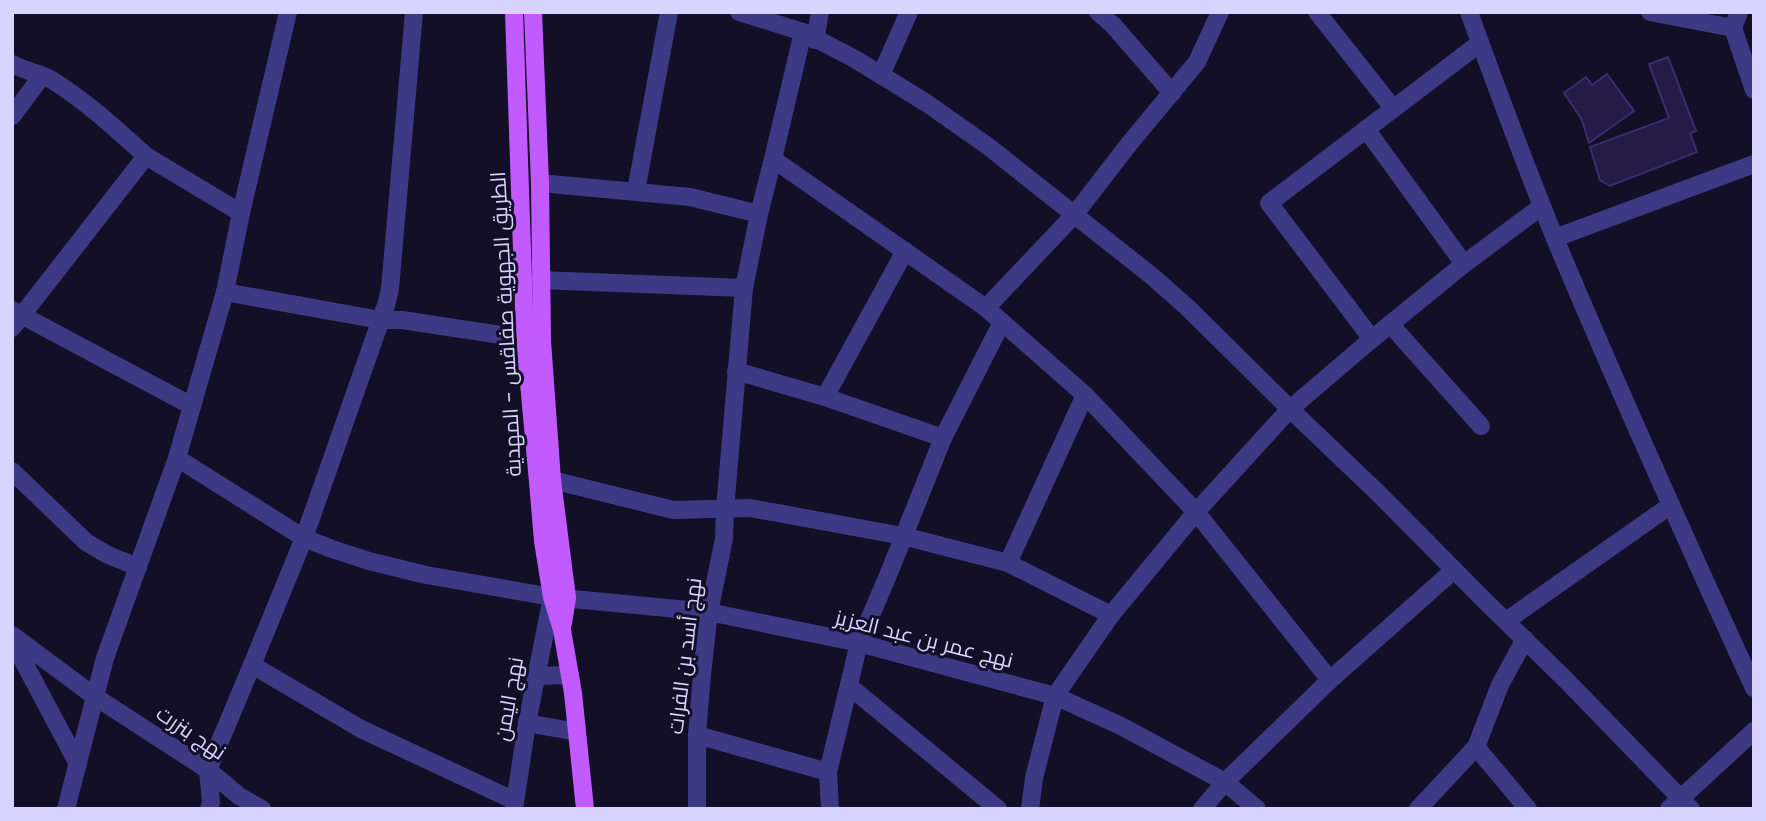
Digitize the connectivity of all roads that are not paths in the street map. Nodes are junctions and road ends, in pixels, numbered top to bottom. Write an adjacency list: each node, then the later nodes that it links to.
1 (288, 12): 31 (street)
2 (414, 12): 42 (street)
3 (514, 12): 46 (main road, الطريق الجهوية صفاقس - المهدية)
4 (533, 12): 28 (main road, الطريق الجهوية صفاقس - المهدية)
5 (669, 12): 29 (street)
6 (739, 12): 15 (street)
7 (909, 12): 18 (street)
8 (1098, 12): 21 (street)
9 (1220, 12): 21 (street)
10 (1317, 12): 22 (street)
11 (1469, 12): 16 (street)
12 (1650, 12): 14 (street)
13 (822, 13): 15 (street, نهج أسد بن الفرات)
14 (1736, 20): 20 (street)
15 (809, 36): 18 (street); 26 (street, نهج أسد بن الفرات)
16 (1480, 43): 22 (street); 30 (street)
17 (12, 64): 19 (street)
18 (881, 75): 33 (street)
19 (42, 76): 23 (street); 25 (street)
20 (1754, 90)
21 (1172, 93): 33 (street)
22 (1393, 108): 24 (street)
23 (12, 116)
24 (1366, 130): 36 (street); 45 (street)
25 (146, 156): 31 (street); 41 (street)
26 (773, 159): 32 (street, نهج أسد بن الفرات); 35 (street)
27 (1754, 164): 34 (street)
28 (540, 183): 29 (street); 37 (main road, الطريق الجهوية صفاقس - المهدية)
29 (636, 191): 32 (street)
30 (1542, 206): 34 (street); 36 (street)
31 (241, 213): 39 (street)
32 (759, 214): 38 (street, نهج أسد بن الفرات)
33 (1074, 214): 40 (street); 51 (street)
34 (1555, 238): 57 (street)
35 (905, 251): 40 (street); 49 (street)
36 (1464, 264): 44 (street)
37 (540, 279): 38 (street); 46 (main road, الطريق الجهوية صفاقس - المهدية)
38 (744, 288): 47 (street, نهج أسد بن الفرات)
39 (225, 292): 42 (street); 50 (street)
40 (986, 308): 43 (street)
41 (16, 318): 50 (street)
42 (380, 320): 46 (street); 61 (street)
43 (1002, 322): 48 (street); 53 (street)
44 (1390, 324): 45 (street); 52 (street)
45 (1372, 339): 51 (street)
46 (534, 340): 56 (main road, الطريق الجهوية صفاقس - المهدية); 65 (main road, الطريق الجهوية صفاقس - المهدية)
47 (736, 371): 49 (street); 58 (street, نهج أسد بن الفرات)
48 (1086, 395): 59 (street); 62 (street)
49 (825, 397): 53 (street)
50 (192, 407): 54 (street)
51 (1290, 410): 59 (street); 64 (street)
52 (1481, 426)
53 (943, 438): 60 (street)
54 (177, 458): 61 (street, نهج عمر بن عبد العزيز); 63 (street)
55 (12, 471): 63 (street)
56 (552, 480): 58 (street); 65 (main road, الطريق الجهوية صفاقس - المهدية)
57 (1671, 505): 68 (street); 72 (street)
58 (725, 509): 60 (street); 66 (street, نهج أسد بن الفرات)
59 (1196, 512): 67 (street); 76 (street)
60 (903, 536): 62 (street); 71 (street)
61 (304, 538): 65 (street, نهج عمر بن عبد العزيز); 73 (street)
62 (1008, 563): 67 (street)
63 (138, 567): 79 (street)
64 (1454, 570): 68 (street); 76 (street)
65 (559, 598): 66 (street, نهج عمر بن عبد العزيز); 74 (main road, الطريق الجهوية صفاقس - المهدية); 75 (street, نهج اليمن)
66 (709, 612): 71 (street, نهج عمر بن عبد العزيز); 84 (street, نهج أسد بن الفرات)
67 (1111, 615): 80 (street)
68 (1506, 621): 70 (street)
69 (12, 638): 79 (street, نهج بنزرت); 86 (street)
70 (1525, 639): 85 (street); 91 (street)
71 (859, 643): 77 (street); 80 (street, نهج عمر بن عبد العزيز)
72 (1746, 654): 78 (street)
73 (252, 665): 87 (street); 90 (street)
74 (570, 675): 75 (street); 83 (main road, الطريق الجهوية صفاقس - المهدية)
75 (536, 676): 81 (street, نهج اليمن)
76 (1330, 680): 89 (street)
77 (849, 686): 88 (street); 98 (street)
78 (1754, 688)
79 (94, 696): 86 (street); 87 (street, نهج بنزرت)
80 (1055, 696): 89 (street, نهج عمر بن عبد العزيز); 99 (street)
81 (527, 723): 83 (street); 90 (street, نهج اليمن)
82 (1754, 731): 91 (street)
83 (577, 732): 95 (main road, الطريق الجهوية صفاقس - المهدية)
84 (697, 735): 88 (street); 96 (street, نهج أسد بن الفرات)
85 (1476, 747): 102 (street); 103 (street)
86 (78, 764): 92 (street)
87 (208, 771): 93 (street); 94 (street, نهج بنزرت)
88 (828, 772): 97 (street)
89 (1225, 782): 100 (street); 101 (street, نهج عمر بن عبد العزيز)
90 (514, 805)
91 (1680, 805)
92 (66, 809)
93 (209, 809)
94 (262, 809)
95 (584, 809)
96 (697, 809)
97 (830, 809)
98 (998, 809)
99 (1030, 809)
100 (1202, 809)
101 (1257, 809)
102 (1418, 809)
103 (1528, 809)

